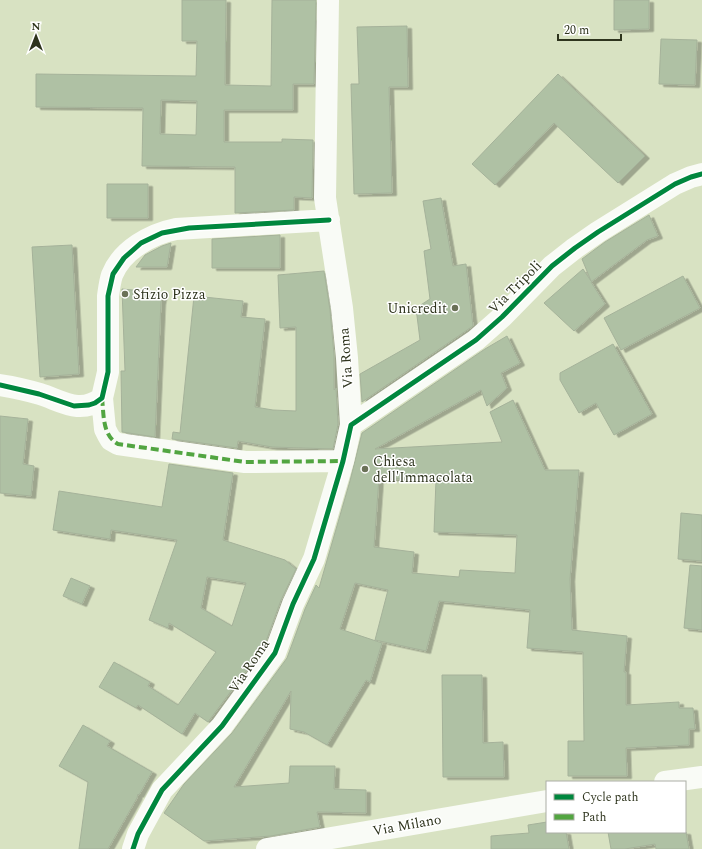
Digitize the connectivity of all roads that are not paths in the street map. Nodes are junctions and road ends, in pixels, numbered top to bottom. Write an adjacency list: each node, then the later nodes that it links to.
1 (328, 0): 3 (street, Via Roma)
2 (702, 174): 6 (street, Via Tripoli)
3 (329, 220): 5 (street); 6 (street, Via Roma)
4 (0, 385): 5 (street)
5 (102, 398): 7 (street)
6 (351, 425): 7 (street, Via Roma)
7 (343, 461): 11 (street, Via Roma)
8 (702, 777): 9 (street)
9 (672, 781)
10 (546, 801): 12 (street, Via Milano)
11 (133, 849)
12 (267, 849)

